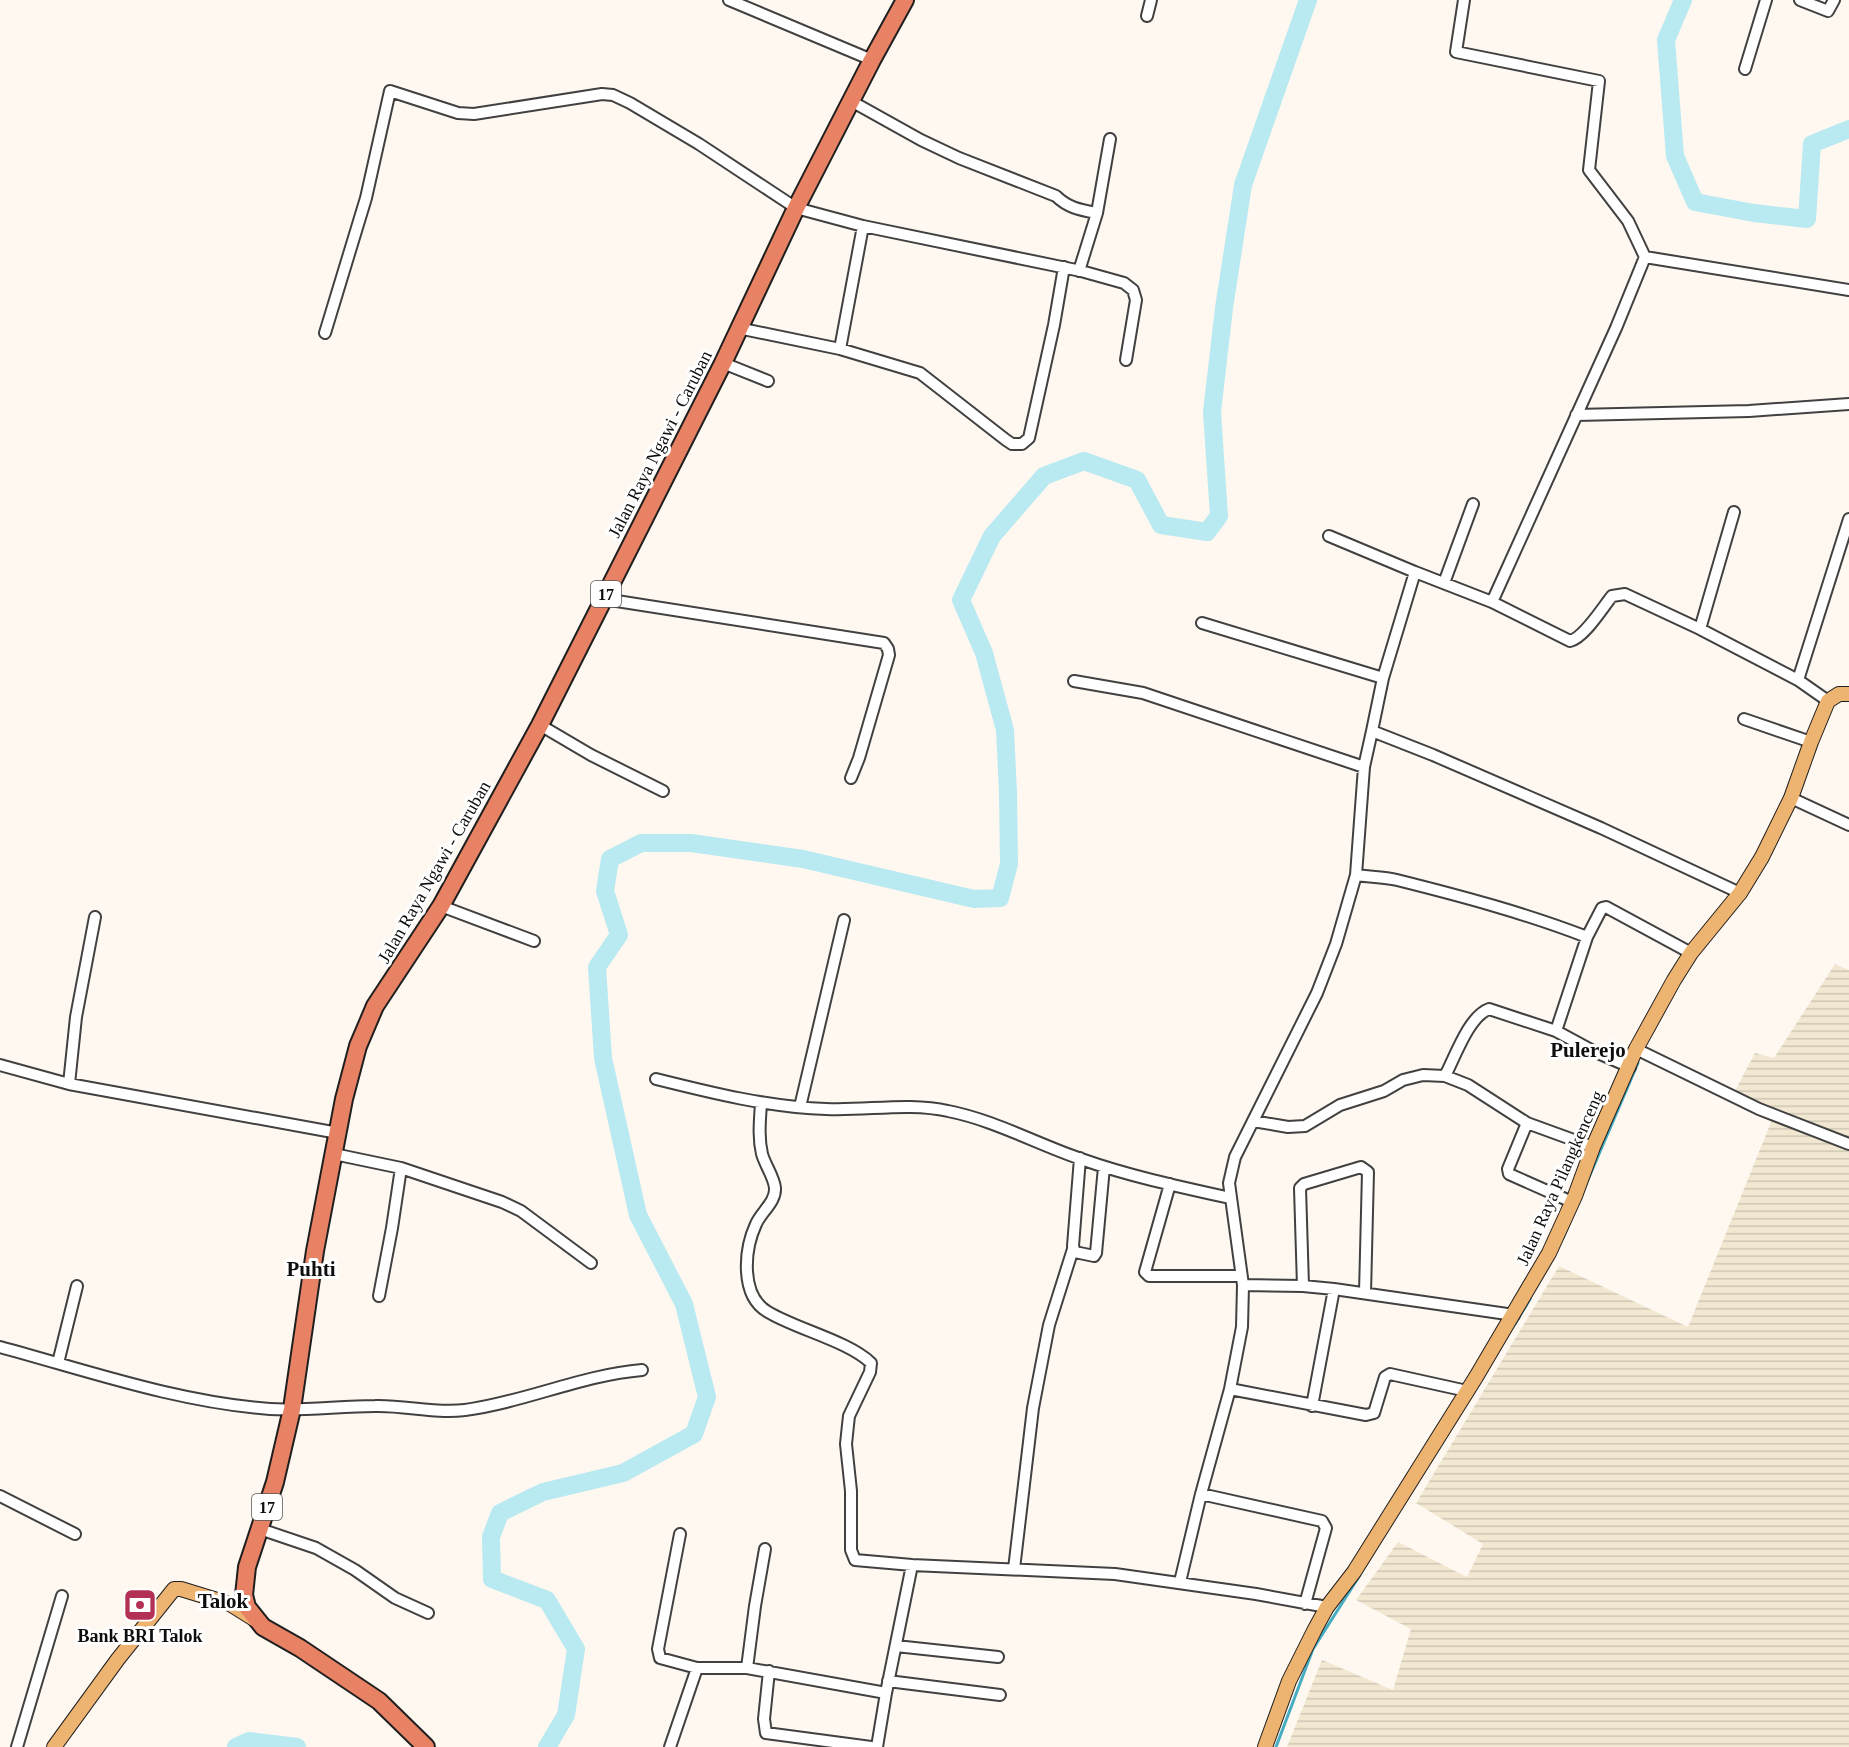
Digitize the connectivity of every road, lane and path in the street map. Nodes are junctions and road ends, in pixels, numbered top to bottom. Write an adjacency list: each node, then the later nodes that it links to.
1 (729, 0): 9 (street)
2 (1151, 0): 8 (street)
3 (1464, 0): 16 (street)
4 (1766, 0): 10 (street)
5 (1800, 0): 6 (street)
6 (1834, 0)
7 (902, 5): 9 (highway, Jalan Raya Ngawi - Caruban / 17)
8 (1147, 16)
9 (872, 60): 11 (highway, Jalan Raya Ngawi - Caruban / 17)
10 (1745, 69)
11 (851, 101): 13 (highway, Jalan Raya Ngawi - Caruban / 17); 14 (street)
12 (1110, 139): 14 (street)
13 (796, 208): 15 (street); 20 (highway, Jalan Raya Ngawi - Caruban / 17); 21 (street)
14 (1097, 213): 18 (street)
15 (863, 226): 17 (street); 22 (street)
16 (1646, 257): 19 (street); 27 (street)
17 (1064, 267): 18 (street); 22 (street)
18 (1079, 271): 23 (street)
19 (1849, 290)
20 (738, 328): 22 (street); 24 (highway, Jalan Raya Ngawi - Caruban / 17)
21 (325, 333)
22 (840, 349)
23 (1126, 360)
24 (723, 363): 25 (street); 34 (highway, Jalan Raya Ngawi - Caruban / 17)
25 (768, 381)
26 (1849, 404): 27 (street)
27 (1576, 415): 35 (street)
28 (1473, 504): 33 (street)
29 (1734, 512): 37 (street)
30 (1849, 519): 39 (street)
31 (1329, 536): 32 (street)
32 (1415, 572): 33 (street); 38 (street)
33 (1444, 583): 35 (street)
34 (604, 598): 44 (highway, Jalan Raya Ngawi - Caruban / 17); 48 (street)
35 (1492, 602): 37 (street)
36 (1202, 623): 38 (street)
37 (1700, 629): 39 (street)
38 (1383, 678): 45 (street)
39 (1798, 680): 42 (street)
40 (1074, 681): 47 (street)
41 (1849, 694): 42 (main road)
42 (1828, 701): 46 (main road, Jalan Raya Pilangkenceng)
43 (1744, 719): 46 (street)
44 (540, 725): 49 (street); 54 (highway, Jalan Raya Ngawi - Caruban / 17)
45 (1372, 731): 47 (street); 53 (street)
46 (1811, 742): 50 (main road, Jalan Raya Pilangkenceng)
47 (1364, 767): 52 (street)
48 (851, 778)
49 (663, 791)
50 (1791, 798): 51 (street); 53 (main road, Jalan Raya Pilangkenceng)
51 (1849, 825)
52 (1356, 875): 57 (street); 69 (street)
53 (1740, 893): 59 (main road, Jalan Raya Pilangkenceng)
54 (441, 906): 58 (street); 71 (highway, Jalan Raya Ngawi - Caruban / 17)
55 (95, 917): 66 (street)
56 (844, 920): 68 (street)
57 (1587, 937): 59 (street); 60 (street)
58 (534, 941)
59 (1691, 953): 61 (main road, Jalan Raya Pilangkenceng)
60 (1556, 1031): 63 (street); 64 (street)
61 (1636, 1049): 63 (main road, Jalan Raya Pilangkenceng); 72 (street)
62 (0, 1065): 66 (street)
63 (1630, 1067): 73 (main road, Jalan Raya Pilangkenceng)
64 (1445, 1076): 69 (street); 70 (street)
65 (656, 1079): 67 (street)
66 (69, 1084): 71 (street)
67 (761, 1103): 68 (street); 103 (street)
68 (800, 1107): 75 (street)
69 (1253, 1121): 79 (street)
70 (1527, 1123): 73 (street); 80 (street)
71 (338, 1133): 74 (highway, Jalan Raya Ngawi - Caruban / 17)
72 (1849, 1144)
73 (1593, 1147): 80 (main road, Jalan Raya Pilangkenceng)
74 (334, 1154): 77 (street); 96 (highway, Jalan Raya Ngawi - Caruban / 17)
75 (1080, 1158): 76 (street); 81 (street)
76 (1104, 1167): 78 (street); 81 (street)
77 (401, 1168): 82 (street); 88 (street)
78 (1170, 1184): 79 (street); 83 (street)
79 (1230, 1198): 83 (street)
80 (1572, 1202): 89 (main road, Jalan Raya Pilangkenceng)
81 (1073, 1249): 104 (street)
82 (591, 1263)
83 (1242, 1281): 85 (street); 93 (street)
84 (77, 1286): 91 (street)
85 (1303, 1286): 86 (street); 87 (street)
86 (1334, 1289): 87 (street); 95 (street)
87 (1365, 1293): 89 (street)
88 (379, 1296)
89 (1514, 1315): 94 (main road, Jalan Raya Pilangkenceng)
90 (0, 1347): 91 (street)
91 (58, 1363): 96 (street)
92 (642, 1370): 96 (street)
93 (1230, 1389): 95 (street); 97 (street)
94 (1467, 1391): 95 (street); 110 (main road, Jalan Raya Pilangkenceng)
95 (1312, 1406)
96 (292, 1409): 99 (highway, Jalan Raya Ngawi - Caruban / 17)
97 (1201, 1494): 105 (street); 109 (street)
98 (0, 1496): 100 (street)
99 (260, 1528): 106 (highway, Jalan Raya Ngawi - Caruban / 17); 111 (street)
100 (75, 1534)
101 (680, 1534): 115 (street)
102 (765, 1549): 116 (street)
103 (912, 1565): 104 (street); 113 (street)
104 (1014, 1569): 105 (street)
105 (1180, 1582): 109 (street)
106 (244, 1585): 108 (main road); 112 (highway, Jalan Raya Ngawi - Caruban / 17)
107 (62, 1596): 121 (street)
108 (223, 1601): 112 (main road); 122 (main road)
109 (1305, 1604): 110 (street)
110 (1328, 1607): 127 (main road, Jalan Raya Pilangkenceng)
111 (428, 1613)
112 (257, 1621): 123 (highway, Jalan Raya Ngawi - Caruban / 17)
113 (896, 1646): 114 (street); 118 (street)
114 (998, 1657)
115 (697, 1668): 116 (street); 124 (street)
116 (747, 1668): 117 (street)
117 (769, 1671): 119 (street); 125 (street)
118 (888, 1681): 119 (street); 120 (street)
119 (886, 1693): 126 (street)
120 (1000, 1695)
121 (17, 1747)
122 (54, 1747)
123 (426, 1747)
124 (670, 1747)
125 (871, 1747)
126 (877, 1747)
127 (1265, 1747)

